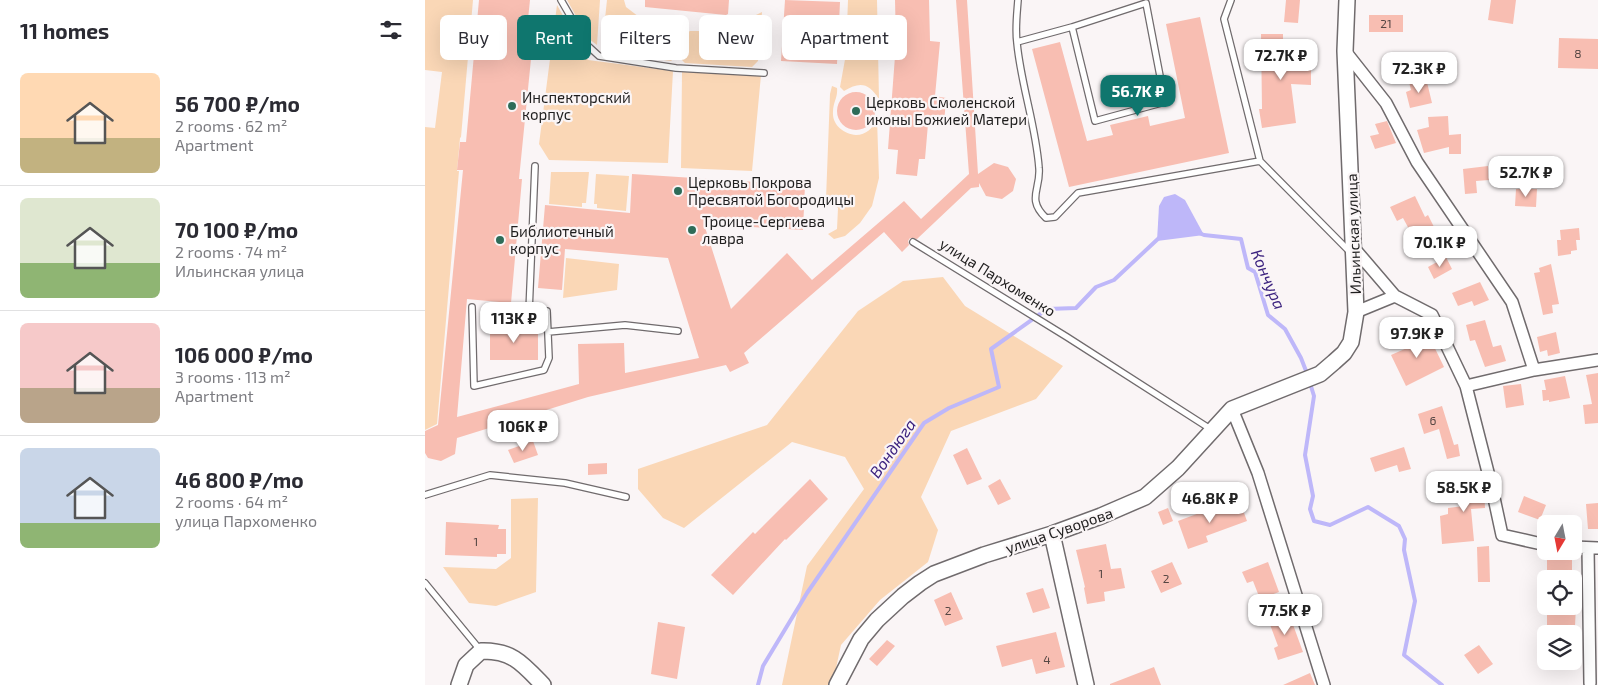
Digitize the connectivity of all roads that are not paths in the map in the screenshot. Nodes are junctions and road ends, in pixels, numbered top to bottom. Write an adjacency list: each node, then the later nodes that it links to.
1 (561, 0): 8 (lane)
2 (1018, 0): 6 (lane)
3 (1231, 0): 9 (lane)
4 (1347, 0): 7 (main road, Ильинская улица)
5 (1072, 27): 5 (lane); 6 (lane)
6 (1017, 42): 9 (lane)
7 (1345, 51): 12 (main road, Ильинская улица); 19 (street)
8 (764, 73)
9 (1260, 161): 12 (lane)
10 (535, 166): 17 (lane)
11 (913, 242): 23 (lane, улица Пархоменко)
12 (1353, 252): 13 (street); 15 (main road, Ильинская улица)
13 (1395, 296): 15 (street); 21 (street)
14 (472, 307): 17 (lane)
15 (1356, 312): 20 (main road, Ильинская улица)
16 (678, 331): 17 (lane)
17 (548, 332)
18 (1598, 360): 19 (street)
19 (1534, 370): 21 (street)
20 (1293, 384): 22 (main road, улица Суворова)
21 (1466, 386): 27 (street)
22 (1232, 409): 23 (main road, улица Суворова); 36 (street)
23 (1213, 431): 26 (main road, улица Суворова)
24 (425, 495): 25 (lane)
25 (626, 497)
26 (1052, 534): 34 (main road, улица Суворова); 35 (main road)
27 (1537, 543)
28 (1593, 548): 31 (street)
29 (425, 583): 30 (lane)
30 (481, 651): 32 (main road); 33 (main road)
31 (1590, 683)
32 (459, 685)
33 (543, 685)
34 (837, 685)
35 (1086, 685)
36 (1324, 685)

